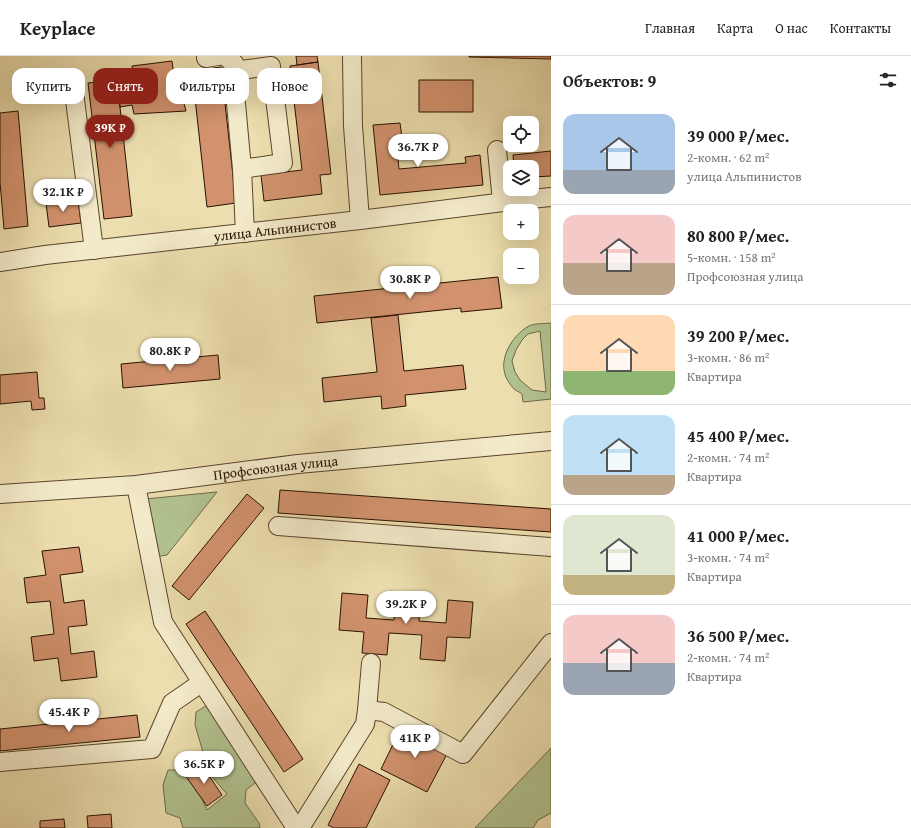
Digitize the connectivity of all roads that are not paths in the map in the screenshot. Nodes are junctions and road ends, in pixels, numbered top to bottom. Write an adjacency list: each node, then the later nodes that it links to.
1 (352, 56): 8 (street)
2 (229, 63): 5 (street); 5 (street)
3 (76, 104): 10 (street)
4 (497, 150): 7 (street)
5 (242, 169): 9 (street)
6 (551, 197): 7 (street, улица Альпинистов)
7 (502, 202): 8 (street, улица Альпинистов)
8 (360, 220): 9 (street, улица Альпинистов)
9 (245, 233): 10 (street, улица Альпинистов)
10 (94, 250): 11 (street, улица Альпинистов)
11 (0, 262)
12 (551, 441): 13 (street, Профсоюзная улица)
13 (136, 485): 14 (street, Профсоюзная улица); 19 (street)
14 (0, 494)
15 (278, 526): 16 (street)
16 (551, 547)
17 (551, 643): 20 (street)
18 (371, 663): 20 (street)
19 (201, 682): 21 (street); 22 (street)
20 (367, 710): 23 (street)
21 (0, 762)
22 (296, 828)
23 (300, 828)

